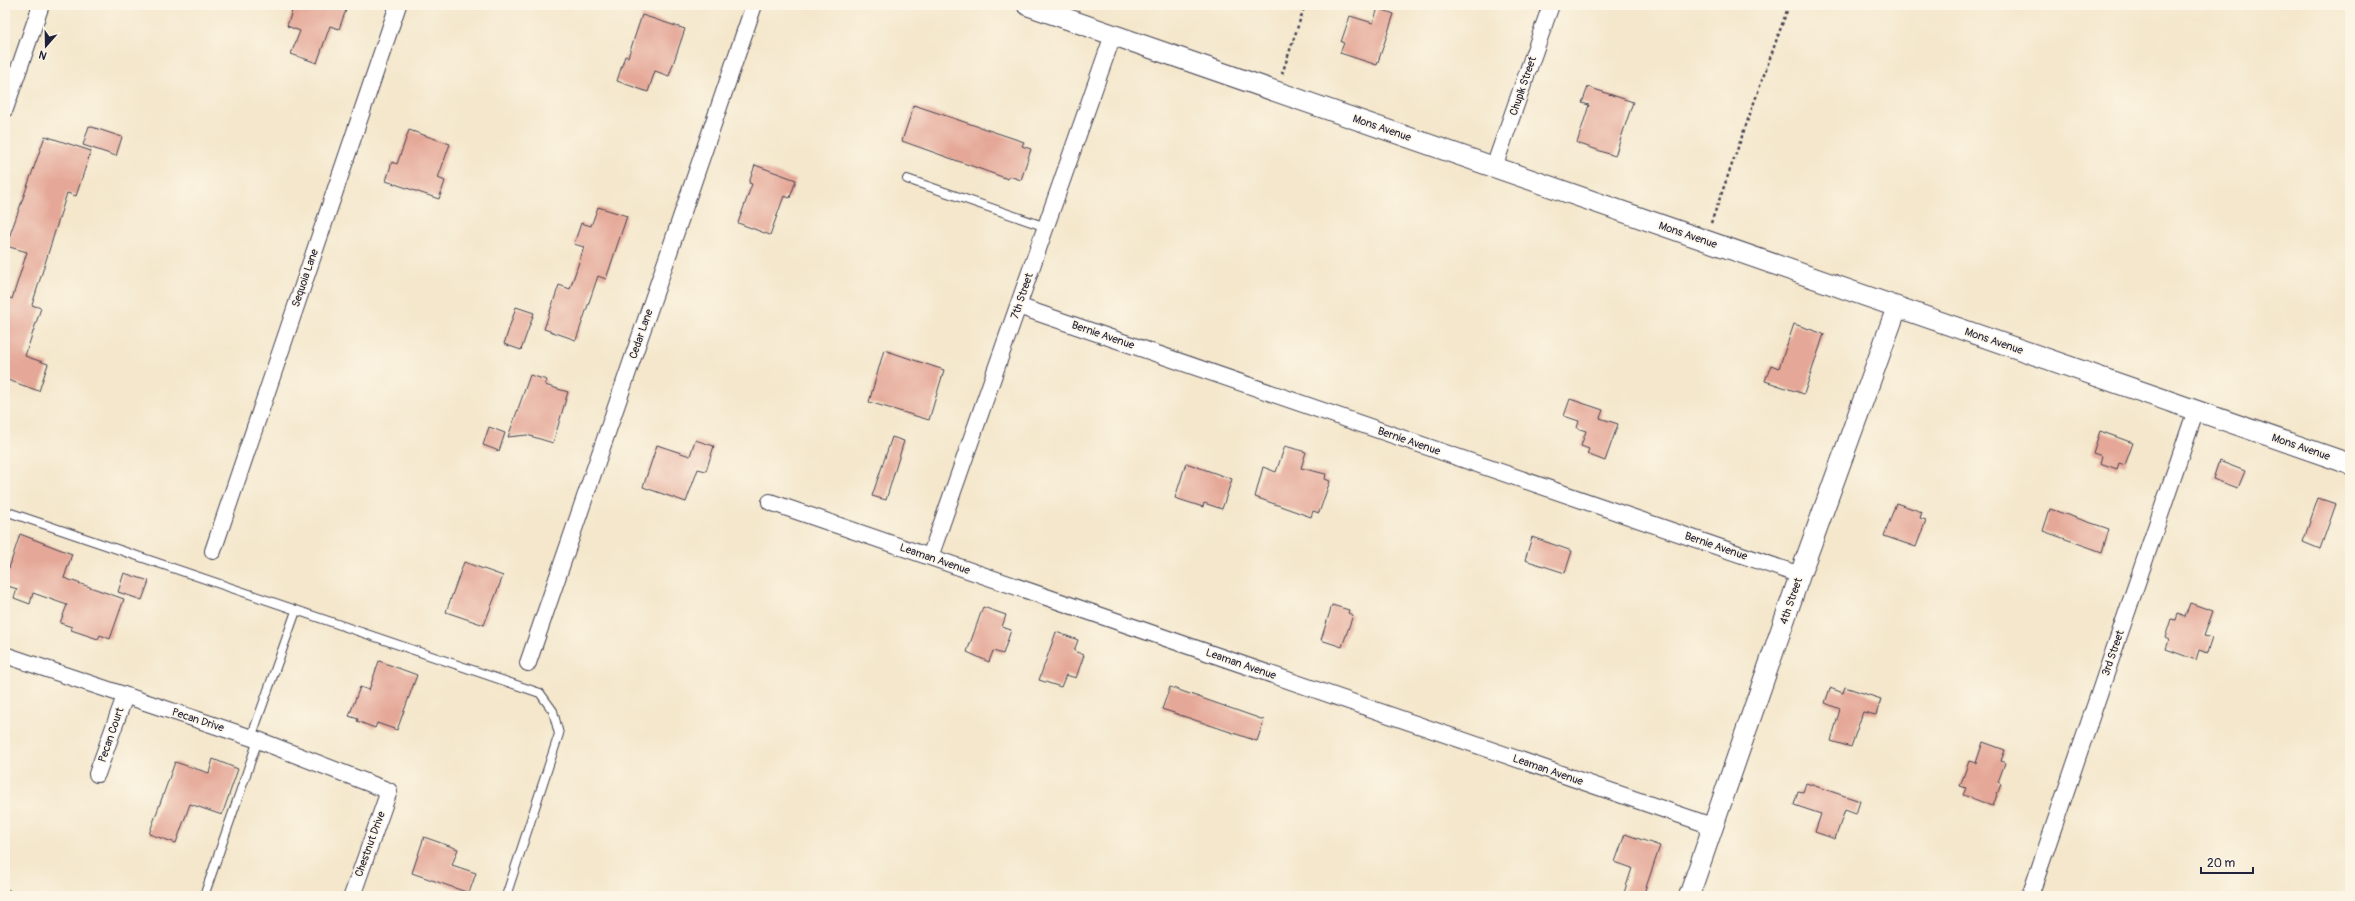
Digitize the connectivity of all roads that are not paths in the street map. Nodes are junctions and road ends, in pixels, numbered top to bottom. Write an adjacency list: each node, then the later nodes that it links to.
1 (41, 5): 8 (street)
2 (398, 5): 18 (street, Sequoia Lane)
3 (754, 5): 23 (street, Cedar Lane)
4 (1027, 5): 6 (street, Mons Avenue)
5 (1551, 5): 9 (street, Chupik Street)
6 (1067, 12): 7 (street, Mons Avenue)
7 (1113, 35): 9 (street, Mons Avenue); 11 (street, 7th Street)
8 (5, 109)
9 (1494, 167): 13 (street, Mons Avenue)
10 (907, 179): 11 (lane)
11 (1046, 227): 12 (street, 7th Street)
12 (1018, 306): 19 (street, 7th Street); 20 (street, Bernie Avenue)
13 (1897, 307): 14 (street, Mons Avenue); 20 (street, 4th Street)
14 (2196, 410): 15 (street, Mons Avenue); 35 (street, 3rd Street)
15 (2350, 464)
16 (770, 502): 19 (street, Leaman Avenue)
17 (5, 511): 21 (lane)
18 (213, 552)
19 (930, 557): 28 (street, Leaman Avenue)
20 (1800, 575): 28 (street, 4th Street)
21 (296, 611): 25 (lane); 33 (lane)
22 (5, 655): 24 (street, Pecan Drive)
23 (528, 663)
24 (125, 696): 25 (street, Pecan Drive); 26 (street, Pecan Court)
25 (255, 739): 27 (street, Pecan Drive); 31 (lane)
26 (97, 774)
27 (389, 791): 32 (street, Chestnut Drive)
28 (1712, 826): 34 (street, 4th Street)
29 (5, 893): 30 (lane)
30 (10, 896)
31 (204, 896)
32 (352, 896)
33 (506, 896)
34 (1689, 896)
35 (2030, 896)

